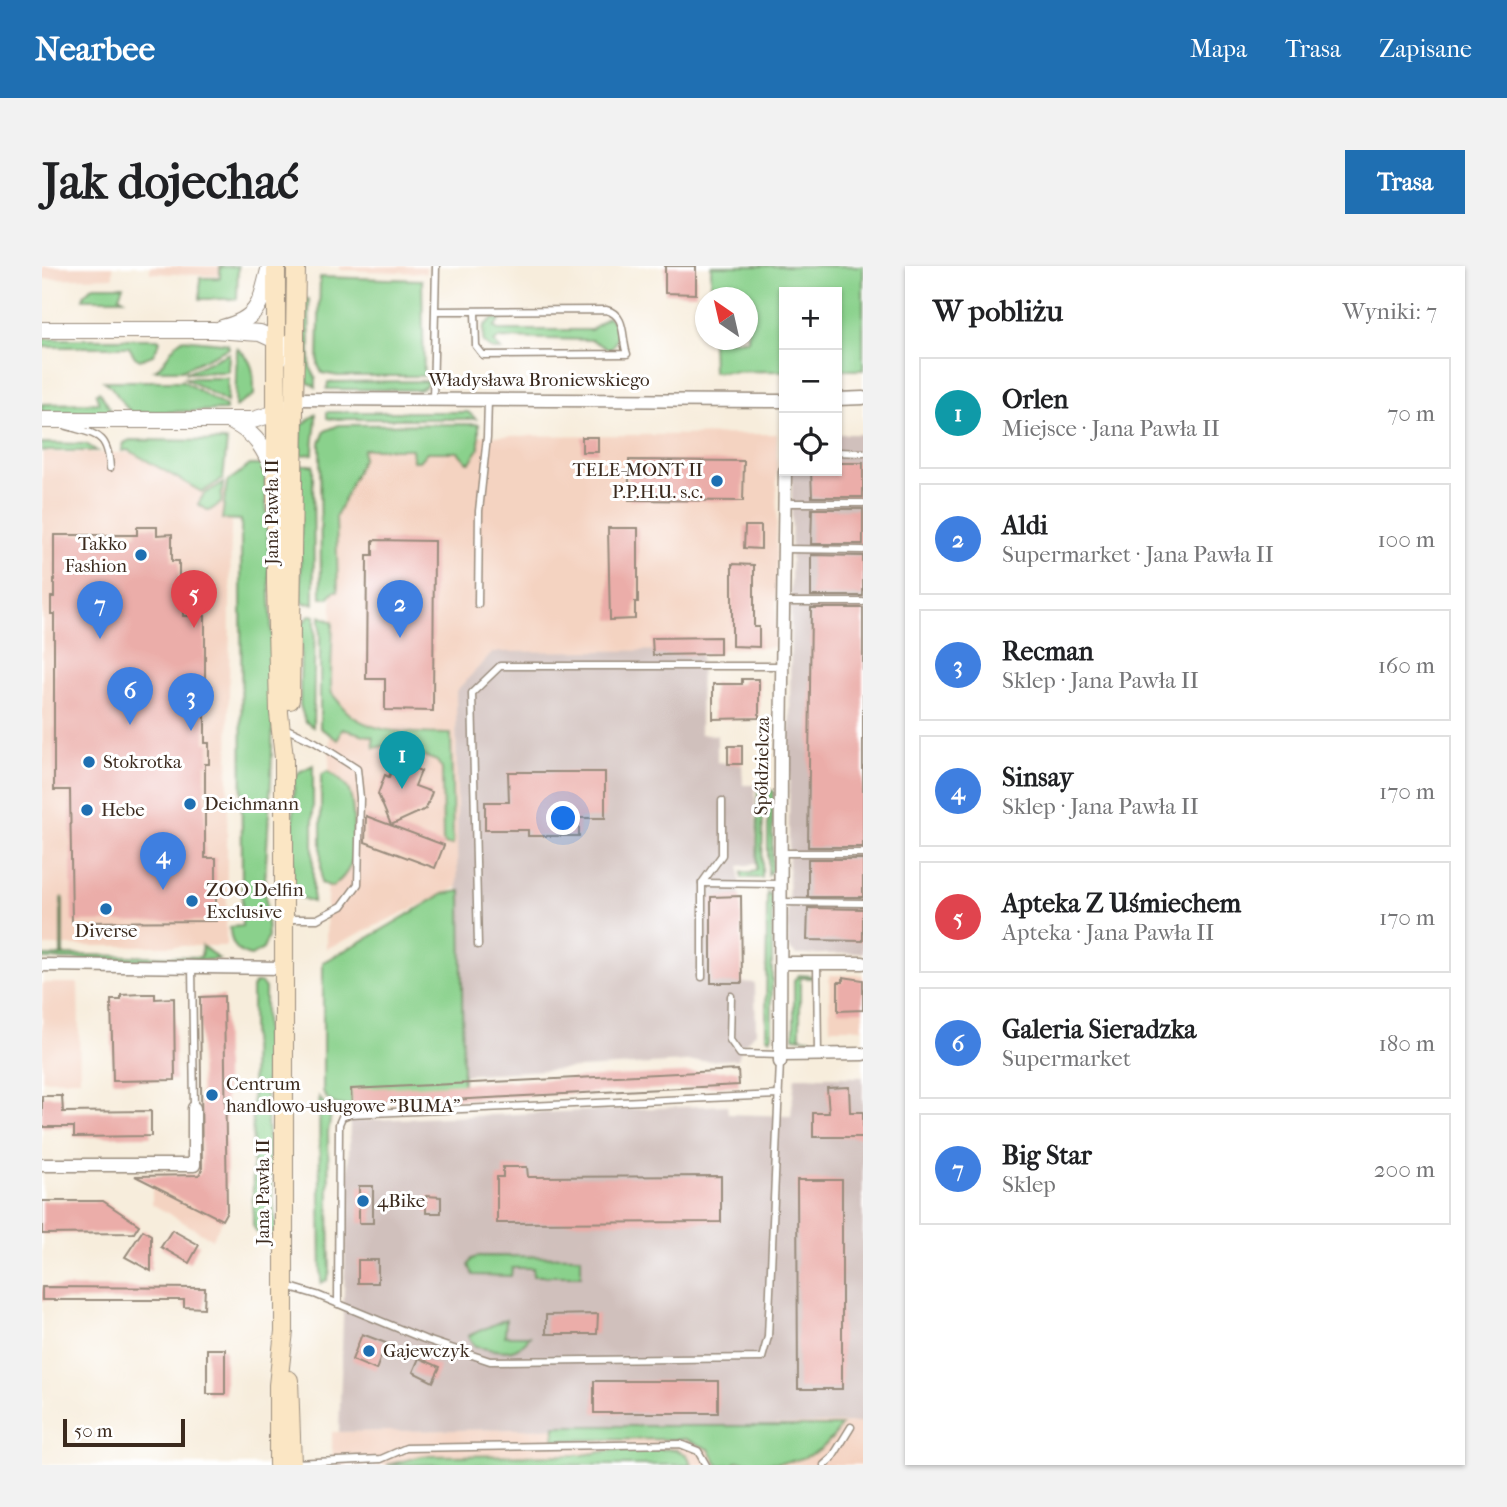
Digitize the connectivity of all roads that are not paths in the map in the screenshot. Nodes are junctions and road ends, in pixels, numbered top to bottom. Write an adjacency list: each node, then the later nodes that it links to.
1 (273, 266): 7 (street); 8 (main road, Jana Pawła II)
2 (296, 266): 9 (main road, Jana Pawła II)
3 (436, 266): 4 (lane)
4 (436, 311): 5 (lane); 13 (lane)
5 (475, 312): 5 (lane)
6 (42, 330): 7 (street)
7 (213, 330): 8 (street)
8 (275, 338): 9 (street); 16 (main road, Jana Pawła II)
9 (295, 364): 12 (main road, Jana Pawła II)
10 (488, 398): 13 (street, Władysława Broniewskiego); 15 (street, Władysława Broniewskiego); 30 (lane)
11 (863, 398): 14 (street)
12 (294, 399): 13 (street, Władysława Broniewskiego); 16 (street); 32 (main road, Jana Pawła II)
13 (433, 399)
14 (842, 399)
15 (779, 401)
16 (276, 413): 18 (street); 23 (main road, Jana Pawła II)
17 (45, 420): 18 (street); 21 (lane)
18 (230, 421): 23 (street)
19 (842, 453): 20 (lane)
20 (863, 453)
21 (110, 468)
22 (785, 476): 24 (street, Spółdzielcza)
23 (276, 479): 33 (main road, Jana Pawła II)
24 (785, 503): 25 (lane); 26 (street, Spółdzielcza)
25 (863, 503)
26 (784, 549): 27 (lane); 28 (street, Spółdzielcza)
27 (863, 550)
28 (784, 602): 29 (lane); 31 (street, Spółdzielcza)
29 (863, 602)
30 (478, 604)
31 (783, 666): 35 (street, Spółdzielcza); 42 (lane)
32 (289, 730): 33 (main road, Jana Pawła II); 41 (lane)
33 (284, 758): 41 (main road, Jana Pawła II)
34 (722, 801): 37 (lane)
35 (780, 853): 36 (lane); 38 (street, Spółdzielcza)
36 (863, 853)
37 (702, 883): 38 (lane); 49 (lane)
38 (781, 884): 39 (street, Spółdzielcza)
39 (781, 902): 40 (lane); 44 (street, Spółdzielcza)
40 (863, 903)
41 (285, 919): 48 (main road, Jana Pawła II)
42 (478, 945)
43 (817, 962): 44 (street); 45 (street); 52 (lane)
44 (781, 963): 53 (street, Spółdzielcza)
45 (863, 963)
46 (42, 965): 47 (street)
47 (192, 966): 48 (street); 55 (lane)
48 (284, 968): 57 (main road, Jana Pawła II)
49 (702, 977)
50 (731, 996): 53 (lane)
51 (863, 1054): 52 (street)
52 (818, 1055): 53 (street)
53 (780, 1058): 54 (lane)
54 (779, 1095): 58 (lane); 58 (lane)
55 (194, 1108): 56 (street)
56 (42, 1165)
57 (284, 1285): 58 (lane); 60 (main road, Jana Pawła II)
58 (338, 1304)
59 (851, 1427): 62 (lane)
60 (285, 1464): 61 (lane)
61 (706, 1465)
62 (824, 1465)

